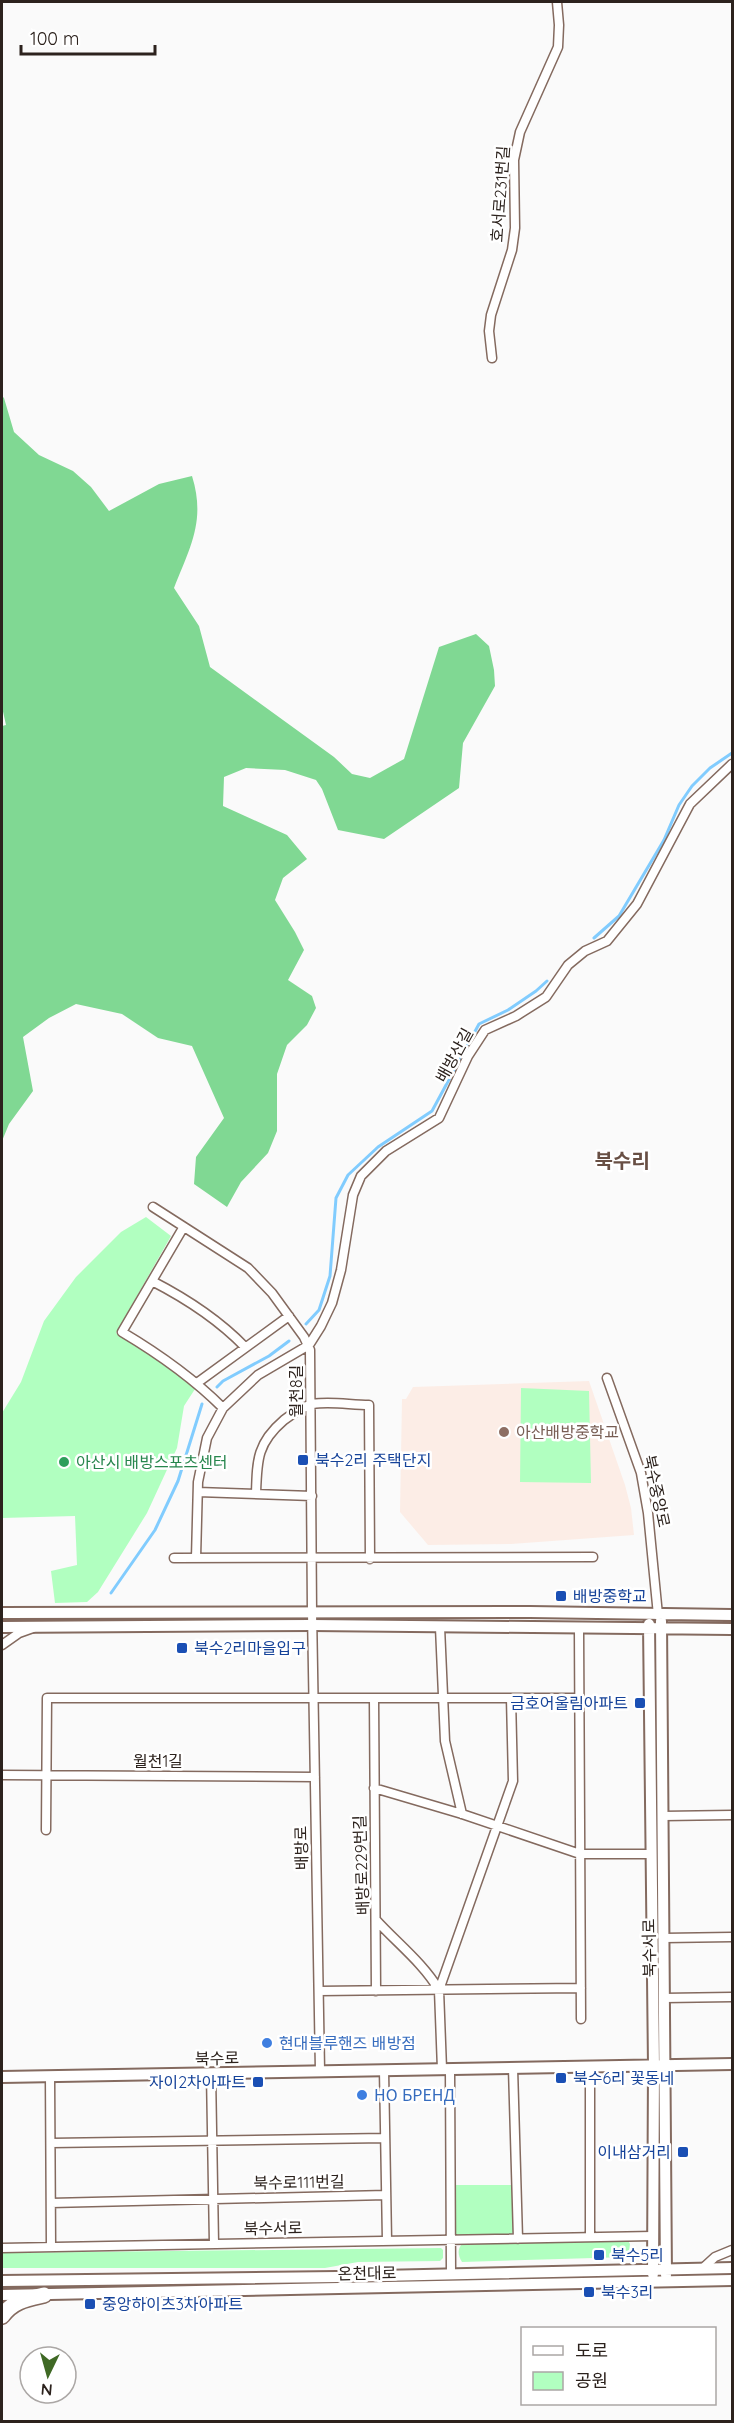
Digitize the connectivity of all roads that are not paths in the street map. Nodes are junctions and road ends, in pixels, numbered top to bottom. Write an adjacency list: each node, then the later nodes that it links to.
1 (556, 2): 2 (street, 호서로231번길)
2 (492, 358)
3 (732, 764): 8 (street, 배방산길)
4 (153, 1207): 5 (street, 월천8길)
5 (183, 1228): 6 (street); 7 (street, 월천8길)
6 (152, 1281): 9 (street); 11 (street)
7 (288, 1316): 8 (street, 월천8길); 9 (street)
8 (309, 1345): 12 (street, 월천8길); 13 (street)
9 (245, 1347): 11 (street)
10 (607, 1378): 24 (street, 북수중앙로)
11 (197, 1383): 13 (street)
12 (312, 1404): 15 (street); 16 (street, 월천8길); 21 (street)
13 (223, 1408): 14 (street)
14 (198, 1492): 15 (street); 19 (street)
15 (256, 1494): 16 (street)
16 (312, 1496): 20 (street, 월천8길)
17 (592, 1557): 21 (street)
18 (174, 1558): 19 (street)
19 (196, 1558): 20 (street)
20 (312, 1559): 21 (street); 22 (street, 월천8길)
21 (370, 1559)
22 (312, 1612): 23 (street); 24 (street); 26 (street, 배방로)
23 (2, 1613)
24 (656, 1615): 25 (street); 31 (street, 북수서로)
25 (732, 1615)
26 (312, 1625): 28 (street); 29 (street); 34 (street, 배방로)
27 (2, 1627): 28 (street)
28 (37, 1627): 33 (street)
29 (440, 1627): 30 (street); 36 (street)
30 (579, 1629): 31 (street); 38 (street)
31 (655, 1629): 32 (street); 45 (street, 북수서로); 49 (street, 북수서로)
32 (732, 1629)
33 (2, 1645)
34 (313, 1697): 35 (street); 40 (street); 41 (street, 배방로)
35 (374, 1698): 36 (street); 42 (street, 배방로229번길)
36 (442, 1698): 37 (street); 43 (street)
37 (511, 1698): 38 (street); 46 (street)
38 (579, 1698): 48 (street)
39 (2, 1775): 40 (street, 월천1길)
40 (46, 1776): 41 (street, 월천1길); 47 (street)
41 (315, 1777): 56 (street, 배방로)
42 (374, 1788): 43 (street); 50 (street, 배방로229번길)
43 (462, 1814): 46 (street)
44 (732, 1815): 45 (street)
45 (663, 1816): 52 (street, 북수서로)
46 (497, 1826): 48 (street); 54 (street)
47 (46, 1830)
48 (580, 1854): 49 (street); 53 (street)
49 (652, 1854): 61 (street, 북수서로)
50 (376, 1920): 54 (street, 배방로229번길); 55 (street)
51 (732, 1937): 52 (street)
52 (664, 1938): 58 (street, 북수서로)
53 (581, 1988): 54 (street); 59 (street)
54 (439, 1990): 55 (street); 64 (street)
55 (376, 1991): 56 (street)
56 (319, 1992): 66 (street, 배방로)
57 (732, 1997): 58 (street)
58 (664, 1998): 61 (street, 북수서로)
59 (581, 2019)
60 (732, 2064): 61 (street, 북수로)
61 (659, 2065): 62 (street, 북수로); 76 (street, 북수서로); 88 (street, 북수서로)
62 (590, 2067): 63 (street, 북수로); 77 (street)
63 (513, 2068): 64 (street, 북수로); 78 (street)
64 (446, 2069): 65 (street, 북수로); 79 (street)
65 (384, 2070): 66 (street, 북수로); 70 (street)
66 (320, 2071): 67 (street, 북수로)
67 (211, 2073): 68 (street, 북수로); 71 (street)
68 (50, 2076): 69 (street, 북수로); 72 (street)
69 (2, 2077)
70 (386, 2138): 71 (street); 73 (street)
71 (212, 2141): 72 (street); 74 (street)
72 (51, 2143): 75 (street)
73 (386, 2195): 74 (street, 북수로111번길); 80 (street)
74 (213, 2199): 75 (street, 북수로111번길); 81 (street)
75 (51, 2203): 82 (street)
76 (653, 2236): 77 (street, 북수서로); 87 (street, 북수서로)
77 (590, 2237): 78 (street, 북수서로)
78 (518, 2239): 79 (street, 북수서로)
79 (451, 2240): 80 (street, 북수서로); 89 (street)
80 (387, 2241): 81 (street, 북수서로)
81 (214, 2244): 82 (street, 북수서로)
82 (51, 2247): 83 (street, 북수서로)
83 (2, 2248)
84 (732, 2250): 85 (street)
85 (703, 2268): 86 (street, 온천대로); 88 (street, 온천대로)
86 (732, 2268)
87 (654, 2269): 88 (street, 온천대로); 89 (street, 온천대로); 92 (street, 북수서로)
88 (666, 2269): 93 (street, 북수서로)
89 (451, 2273): 91 (street, 온천대로)
90 (732, 2280): 93 (street, 온천대로)
91 (2, 2281)
92 (652, 2281): 93 (street, 온천대로); 95 (street, 온천대로)
93 (667, 2281)
94 (2, 2295): 95 (street, 온천대로)
95 (44, 2295): 96 (highway)
96 (2, 2316)

